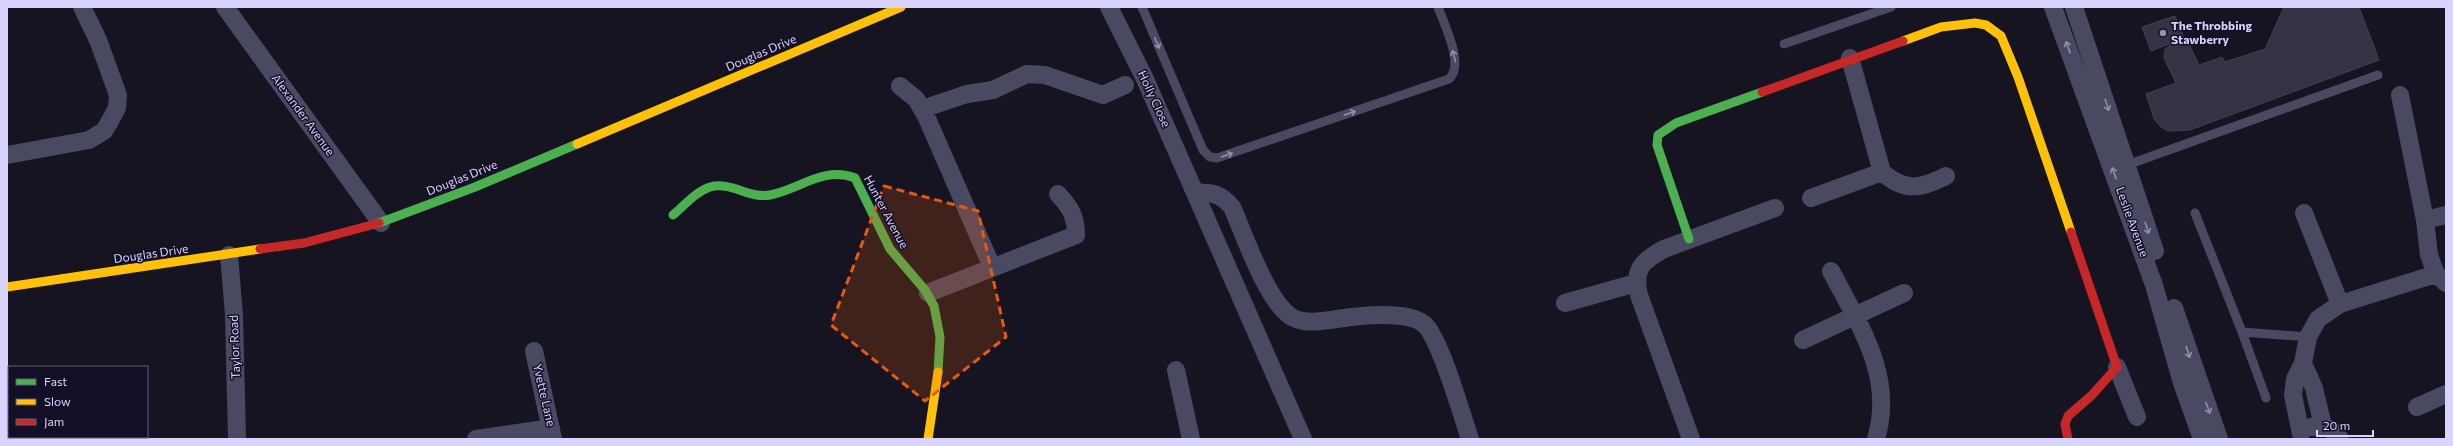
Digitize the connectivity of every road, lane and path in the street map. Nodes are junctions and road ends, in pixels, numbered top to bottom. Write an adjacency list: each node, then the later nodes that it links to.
1 (82, 7): 17 (street)
2 (225, 7): 30 (street, Alexander Avenue)
3 (901, 7): 30 (street, Douglas Drive)
4 (1109, 7): 21 (street, Holly Close)
5 (1142, 7): 6 (lane, one-way to 6)
6 (1438, 7)
7 (1891, 7): 10 (lane)
8 (2053, 7): 66 (street, Leslie Avenue, one-way to 8)
9 (2074, 7): 18 (street, Leslie Avenue, one-way to 18)
10 (1784, 44)
11 (1850, 58): 19 (street); 31 (street); 48 (street)
12 (2378, 75): 18 (lane)
13 (1125, 85): 16 (street)
14 (900, 86): 16 (street)
15 (2400, 95): 29 (street)
16 (922, 109): 33 (street)
17 (7, 155)
18 (2127, 165): 67 (street, Leslie Avenue, one-way to 67)
19 (1882, 172): 20 (street); 23 (street)
20 (1946, 176)
21 (1196, 193): 61 (street, Holly Close); 62 (street)
22 (1058, 194): 33 (street)
23 (1811, 198)
24 (1775, 208): 31 (street)
25 (2195, 213): 43 (lane)
26 (2304, 213): 41 (street)
27 (673, 215): 38 (street, Hunter Avenue)
28 (2446, 215): 29 (street)
29 (2425, 220): 35 (street)
30 (381, 223): 32 (street, Douglas Drive)
31 (1690, 239): 36 (street)
32 (229, 255): 37 (street, Douglas Drive); 57 (street, Taylor Road)
33 (992, 267): 38 (street)
34 (1831, 271): 42 (street)
35 (2441, 278): 41 (street)
36 (1636, 283): 40 (street); 63 (street)
37 (7, 287)
38 (928, 293): 59 (street, Hunter Avenue)
39 (1904, 293): 42 (street)
40 (1565, 303)
41 (2340, 304): 44 (street)
42 (1854, 315): 45 (street); 64 (street)
43 (2242, 332): 44 (lane); 51 (lane)
44 (2308, 337): 47 (street)
45 (1803, 340)
46 (534, 351): 55 (street, Yvette Lane)
47 (2304, 363): 54 (street); 56 (street)
48 (2118, 367): 53 (street); 65 (street)
49 (1176, 370): 60 (street)
50 (2446, 394): 52 (street)
51 (2266, 398)
52 (2417, 407)
53 (2137, 417)
54 (2323, 426): 56 (street); 68 (street)
55 (552, 434): 58 (street)
56 (2300, 436)
57 (237, 439)
58 (476, 439)
59 (928, 439)
60 (1191, 439)
61 (1303, 439)
62 (1470, 439)
63 (1691, 439)
64 (1876, 439)
65 (2068, 439)
66 (2202, 439)
67 (2220, 439)
68 (2340, 439)

